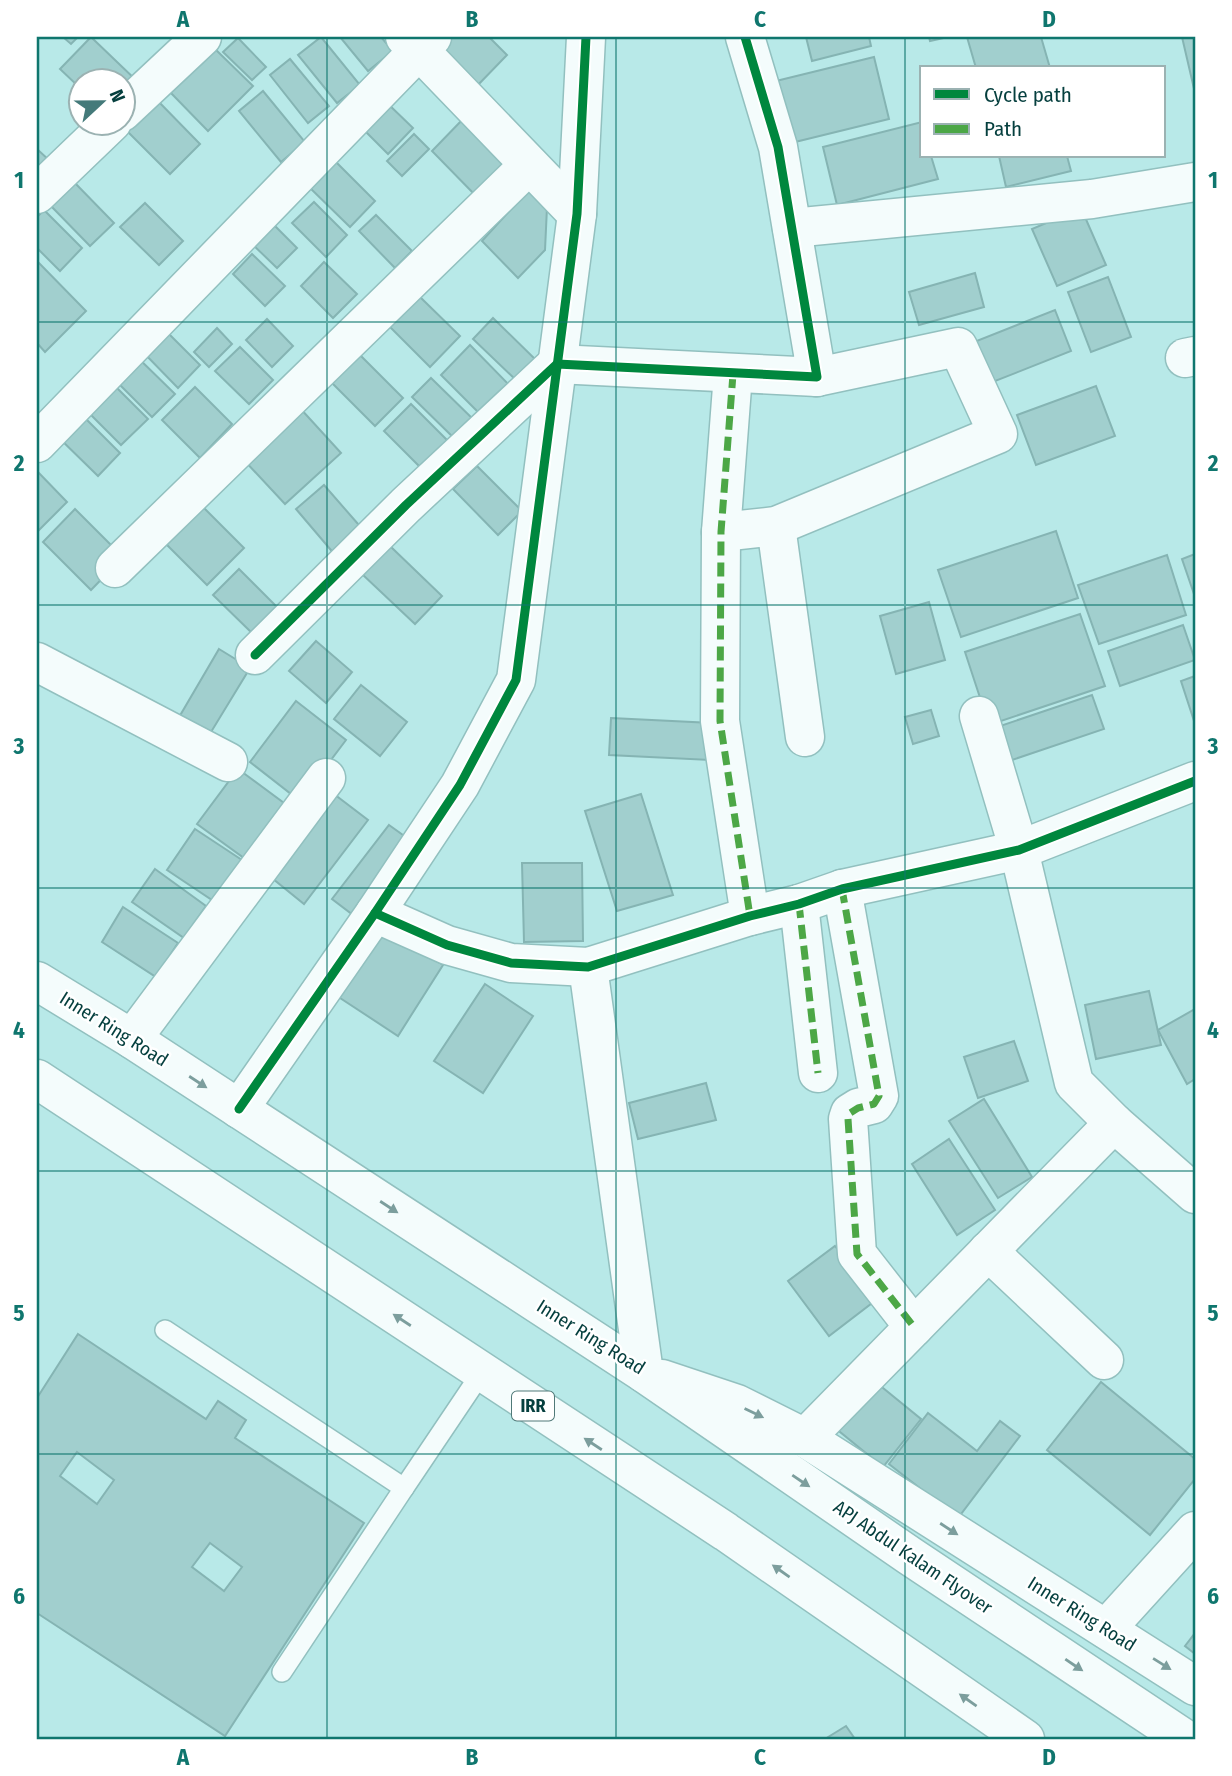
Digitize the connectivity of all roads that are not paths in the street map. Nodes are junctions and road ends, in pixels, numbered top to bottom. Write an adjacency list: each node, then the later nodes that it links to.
1 (202, 37): 5 (main road)
2 (586, 37): 10 (main road)
3 (745, 37): 11 (main road)
4 (419, 41): 7 (main road); 15 (main road)
5 (136, 99)
6 (97, 136): 9 (main road)
7 (529, 165): 10 (main road); 18 (main road)
8 (1195, 182): 11 (main road)
9 (37, 194)
10 (578, 214): 12 (main road)
11 (792, 228): 14 (main road)
12 (557, 364): 13 (main road); 19 (main road); 29 (main road)
13 (733, 374): 14 (main road); 17 (main road)
14 (817, 377): 16 (main road)
15 (37, 443)
16 (776, 526): 17 (main road); 22 (main road)
17 (721, 531): 30 (main road)
18 (115, 568)
19 (255, 655)
20 (37, 662): 23 (main road)
21 (979, 716): 26 (main road)
22 (805, 737)
23 (228, 762)
24 (326, 778): 33 (main road)
25 (1195, 781): 26 (main road)
26 (1019, 850): 27 (main road); 37 (main road)
27 (842, 889): 28 (main road); 40 (main road)
28 (799, 904): 30 (main road); 34 (main road)
29 (375, 913): 31 (main road); 36 (main road)
30 (750, 916): 31 (main road)
31 (589, 967): 44 (main road)
32 (37, 981): 33 (main road, Inner Ring Road)
33 (132, 1039): 36 (main road, Inner Ring Road, one-way to 36)
34 (818, 1073)
35 (37, 1079): 43 (main road, IRR, one-way to 35)
36 (239, 1109): 44 (main road, Inner Ring Road, one-way to 44)
37 (1114, 1123): 38 (main road); 39 (main road)
38 (1195, 1194)
39 (988, 1251): 40 (main road); 42 (main road)
40 (914, 1327): 45 (main road)
41 (165, 1331): 46 (lane)
42 (1104, 1360)
43 (482, 1372): 46 (lane); 51 (main road, IRR, one-way to 43)
44 (644, 1373): 45 (main road, Inner Ring Road, one-way to 45); 52 (main road, APJ Abdul Kalam Flyover, one-way to 52)
45 (805, 1438): 48 (main road, Inner Ring Road, one-way to 48)
46 (404, 1488): 49 (lane)
47 (1195, 1531): 48 (main road)
48 (1106, 1629): 50 (main road, Inner Ring Road, one-way to 50)
49 (282, 1672)
50 (1195, 1686)
51 (1025, 1739)
52 (1185, 1739)

